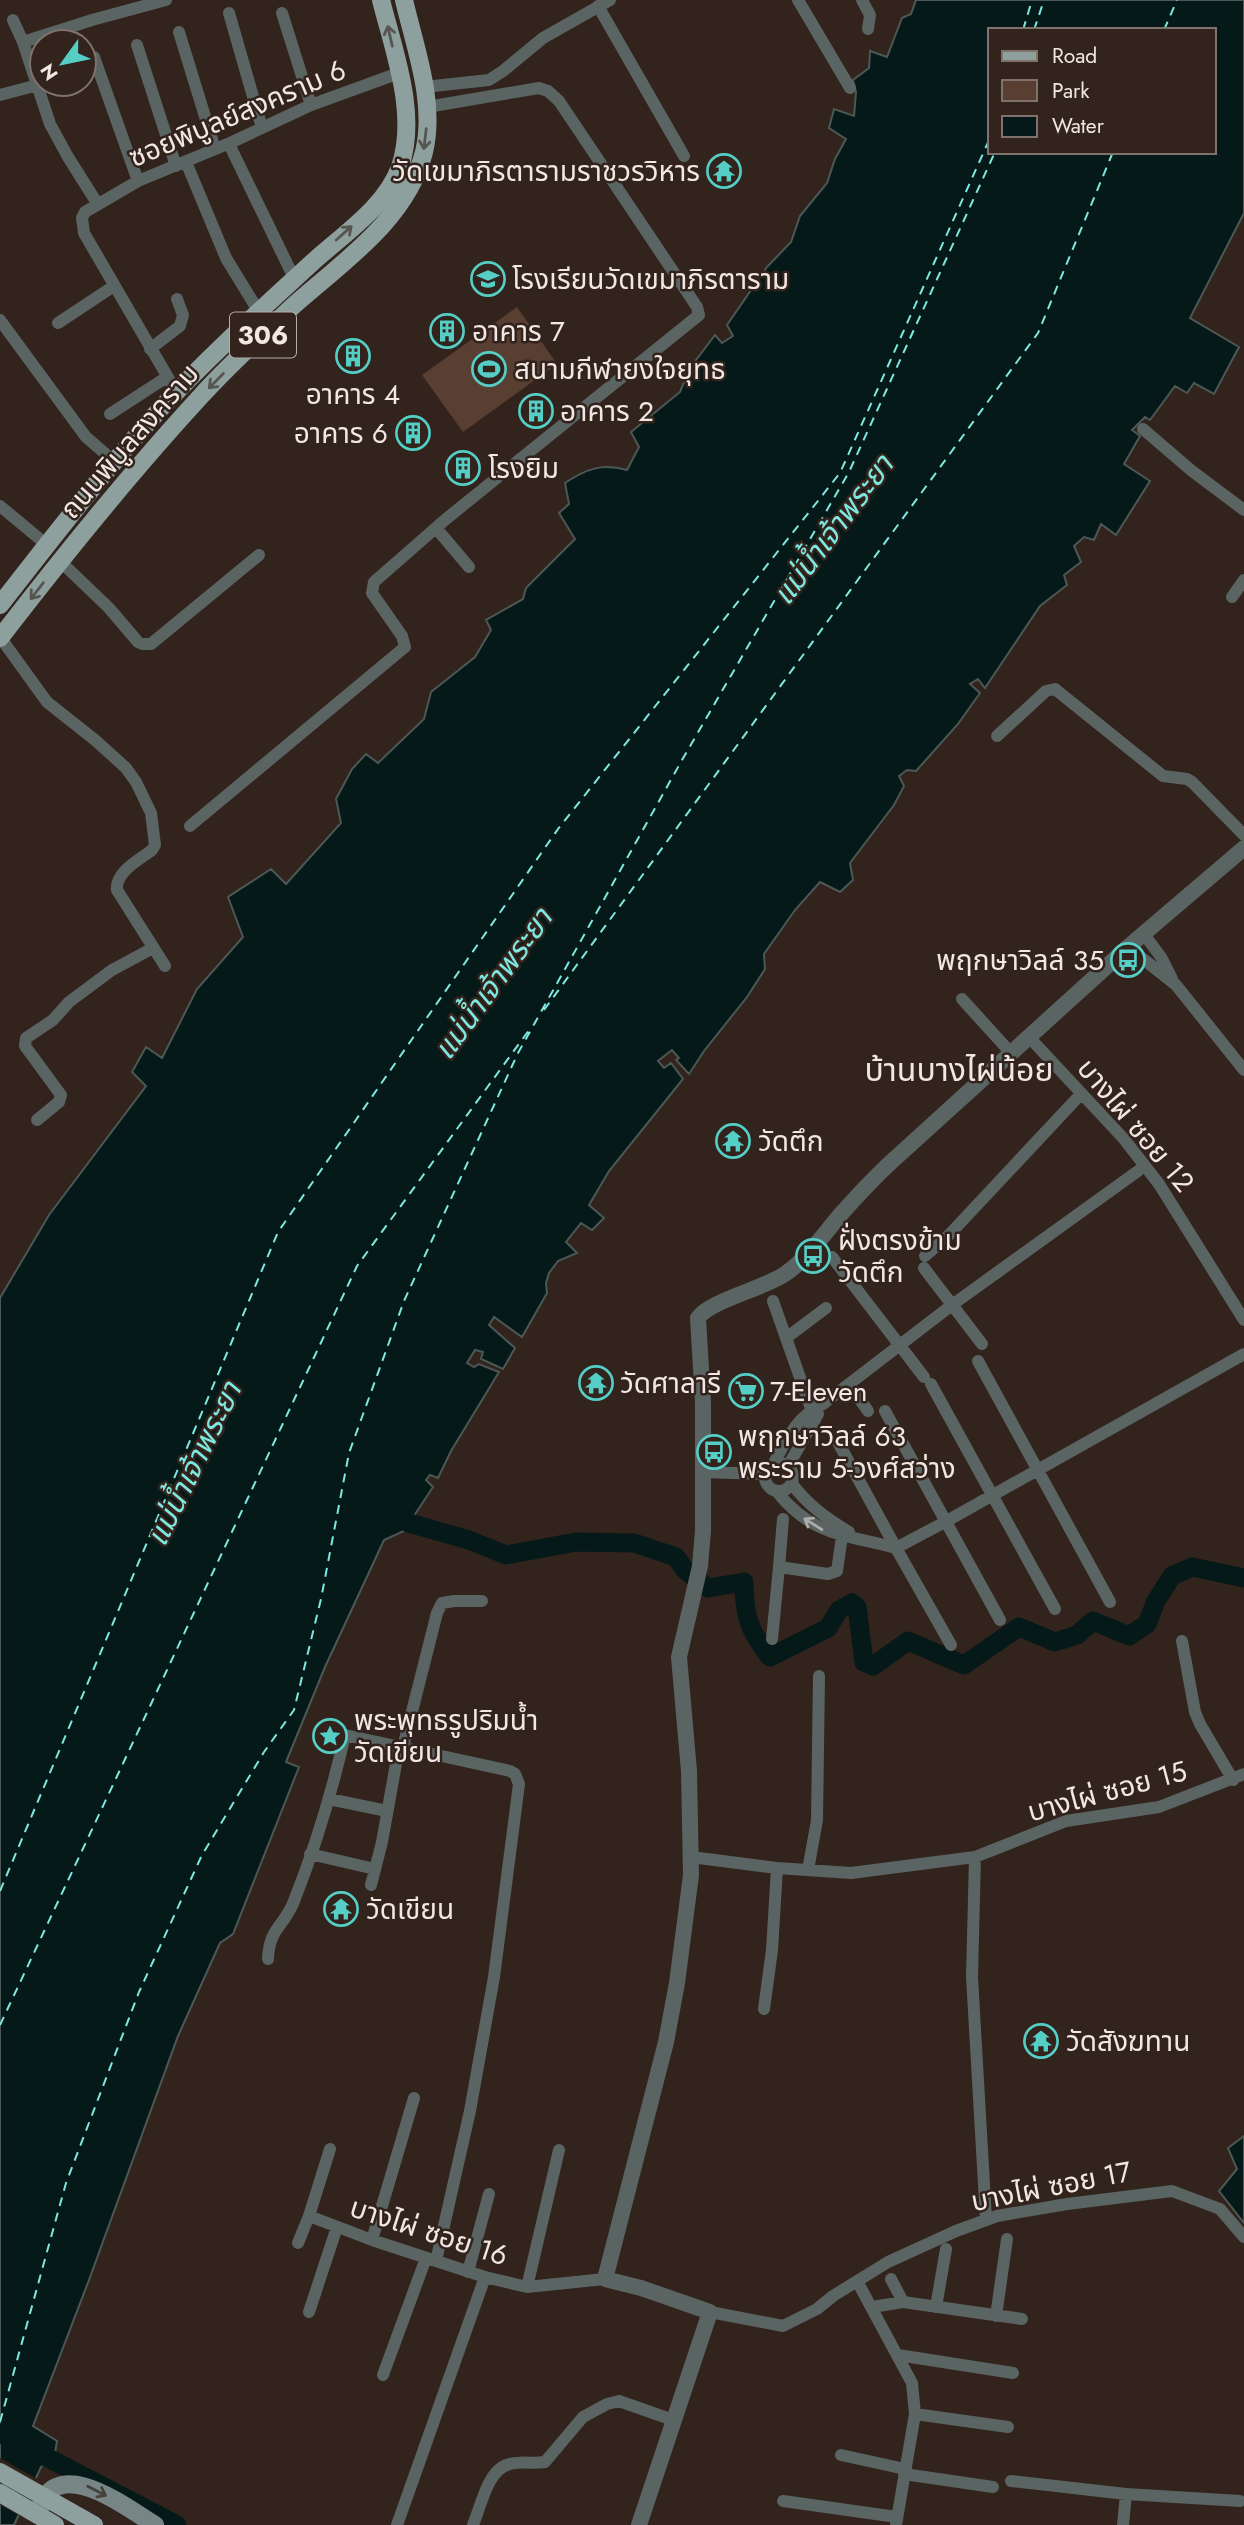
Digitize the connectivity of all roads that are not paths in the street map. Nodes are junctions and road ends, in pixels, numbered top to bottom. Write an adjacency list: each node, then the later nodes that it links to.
1 (166, 0): 12 (street)
2 (381, 0): 16 (main road, ถนนพิบูลสงคราม / 306, one-way to 2)
3 (404, 0): 18 (main road, ถนนพิบูลสงคราม / 306)
4 (798, 0): 20 (street)
5 (862, 0): 10 (street)
6 (604, 3): 17 (street); 29 (street)
7 (229, 13): 26 (street)
8 (282, 13): 24 (street)
9 (13, 20): 12 (street)
10 (868, 29)
11 (178, 32): 28 (street)
12 (23, 42): 14 (street)
13 (137, 45): 30 (street)
14 (28, 56)
15 (98, 68): 31 (street)
16 (399, 73): 24 (street, ซอยพิบูลย์สงคราม 6); 33 (main road, ถนนพิบูลสงคราม / 306, one-way to 16)
17 (493, 78): 18 (street); 21 (street)
18 (424, 87): 25 (main road, ถนนพิบูลสงคราม / 306)
19 (28, 88): 22 (street)
20 (850, 88)
21 (507, 93): 25 (street); 49 (street)
22 (0, 95)
23 (42, 98): 32 (street)
24 (312, 105): 26 (street, ซอยพิบูลย์สงคราม 6)
25 (427, 107): 52 (main road, ถนนพิบูลสงคราม / 306, one-way to 52)
26 (262, 128): 27 (street, ซอยพิบูลย์สงคราม 6)
27 (229, 144): 28 (street, ซอยพิบูลย์สงคราม 6); 33 (street)
28 (215, 149): 30 (street, ซอยพิบูลย์สงคราม 6)
29 (684, 156)
30 (181, 164): 31 (street, ซอยพิบูลย์สงคราม 6); 36 (street)
31 (138, 181): 32 (street, ซอยพิบูลย์สงคราม 6)
32 (97, 203): 34 (street)
33 (295, 280): 36 (main road, ถนนพิบูลสงคราม / 306)
34 (114, 286): 38 (street); 41 (street)
35 (177, 299): 41 (street)
36 (259, 312): 43 (main road, ถนนพิบูลสงคราม / 306)
37 (1, 323): 39 (street)
38 (58, 323)
39 (12, 335): 40 (street); 46 (street)
40 (0, 342)
41 (150, 349): 42 (street)
42 (167, 377): 43 (street); 44 (street)
43 (177, 393): 46 (main road, ถนนพิบูลสงคราม / 306)
44 (110, 414)
45 (1143, 429): 48 (street)
46 (115, 462): 50 (main road, ถนนพิบูลสงคราม / 306)
47 (0, 506): 50 (street)
48 (1244, 510)
49 (436, 528): 53 (street); 59 (street)
50 (47, 545): 56 (main road, ถนนพิบูลสงคราม / 306)
51 (258, 555): 52 (street)
52 (60, 561): 57 (main road, ถนนพิบูลสงคราม / 306, one-way to 57)
53 (469, 567)
54 (1244, 580): 55 (street)
55 (1232, 597)
56 (0, 605)
57 (0, 637): 64 (street)
58 (996, 736): 60 (street)
59 (190, 826)
60 (1244, 835)
61 (1244, 848): 62 (street)
62 (1143, 933): 63 (street); 66 (street)
63 (1128, 947): 66 (street); 68 (street)
64 (153, 948): 65 (street); 72 (street)
65 (164, 966)
66 (1175, 985): 70 (street)
67 (962, 999): 69 (street)
68 (1029, 1037): 69 (street); 71 (street, บางไผ่ ซอย 12)
69 (1011, 1053): 91 (street)
70 (1244, 1070)
71 (1081, 1094): 76 (street); 78 (street, บางไผ่ ซอย 12)
72 (37, 1120)
73 (1138, 1171): 76 (street)
74 (832, 1257): 81 (street)
75 (773, 1301): 79 (street)
76 (952, 1305): 80 (street); 81 (street)
77 (827, 1308): 79 (street)
78 (1244, 1320)
79 (786, 1338): 87 (street)
80 (982, 1344)
81 (901, 1345): 84 (street); 95 (street)
82 (1244, 1354): 90 (street)
83 (978, 1361): 90 (street)
84 (849, 1384): 85 (street); 87 (street)
85 (868, 1411)
86 (885, 1411): 97 (street)
87 (812, 1415): 89 (street)
88 (839, 1444): 99 (street)
89 (781, 1465): 92 (street); 93 (street)
90 (1038, 1470): 95 (street); 102 (street)
91 (703, 1472): 92 (street); 114 (street)
92 (765, 1474): 94 (street)
93 (792, 1484): 94 (street); 98 (street)
94 (777, 1492): 98 (street, one-way to 94)
95 (993, 1496): 97 (street); 103 (street)
96 (783, 1519): 100 (street)
97 (946, 1522): 99 (street); 104 (street)
98 (843, 1533): 99 (street); 100 (street)
99 (896, 1548): 107 (street)
100 (779, 1567): 105 (street)
101 (482, 1601): 109 (street)
102 (1110, 1602)
103 (1055, 1609)
104 (1000, 1620)
105 (772, 1639)
106 (1182, 1641): 110 (street)
107 (951, 1645)
108 (819, 1676): 118 (street)
109 (401, 1747): 111 (street); 112 (street); 134 (street)
110 (1239, 1777): 115 (street, บางไผ่ ซอย 15)
111 (329, 1799): 112 (street); 113 (street)
112 (387, 1811): 117 (street)
113 (310, 1854): 117 (street); 120 (street)
114 (691, 1857): 116 (street, บางไผ่ ซอย 15); 137 (street)
115 (975, 1857): 118 (street, บางไผ่ ซอย 15); 127 (street)
116 (777, 1868): 118 (street, บางไผ่ ซอย 15); 121 (street)
117 (375, 1869): 119 (street)
118 (808, 1870)
119 (371, 1885)
120 (268, 1959)
121 (764, 2009)
122 (414, 2098): 131 (street)
123 (330, 2149): 126 (street, บางไผ่ ซอย 16)
124 (559, 2150): 140 (street)
125 (489, 2194): 135 (street)
126 (309, 2216): 128 (street, บางไผ่ ซอย 16); 132 (street)
127 (986, 2219): 129 (street, บางไผ่ ซอย 17); 139 (street, บางไผ่ ซอย 17)
128 (337, 2227): 131 (street, บางไผ่ ซอย 16); 144 (street)
129 (1244, 2237)
130 (1007, 2239): 146 (street)
131 (372, 2240): 134 (street, บางไผ่ ซอย 16)
132 (298, 2243)
133 (946, 2249): 143 (street)
134 (431, 2259): 135 (street, บางไผ่ ซอย 16); 150 (street)
135 (468, 2272): 136 (street, บางไผ่ ซอย 16)
136 (485, 2277): 140 (street, บางไผ่ ซอย 16); 168 (street)
137 (605, 2279): 140 (street, บางไผ่ ซอย 16); 145 (street)
138 (891, 2279): 141 (street)
139 (857, 2281): 142 (street); 145 (street, บางไผ่ ซอย 17)
140 (527, 2287)
141 (903, 2302): 142 (street); 143 (street)
142 (872, 2307): 148 (street)
143 (936, 2307): 146 (street)
144 (309, 2312)
145 (710, 2312): 152 (street)
146 (996, 2316): 147 (street)
147 (1022, 2319)
148 (898, 2355): 149 (street); 151 (street)
149 (1013, 2373)
150 (383, 2375)
151 (915, 2414): 153 (street); 156 (street)
152 (673, 2420): 169 (street); 170 (street)
153 (1008, 2427)
154 (841, 2455): 156 (street)
155 (0, 2472): 166 (main road, bridge)
156 (905, 2472): 158 (street); 163 (street)
157 (1011, 2481): 160 (street)
158 (993, 2487)
159 (0, 2493): 165 (main road, bridge)
160 (1126, 2494): 161 (street); 171 (street)
161 (1243, 2499)
162 (783, 2501): 163 (street)
163 (897, 2521)
164 (38, 2525): 167 (main road, one-way to 167)
165 (55, 2525)
166 (94, 2525)
167 (155, 2525)
168 (397, 2525)
169 (473, 2525)
170 (639, 2525)
171 (1123, 2525)

